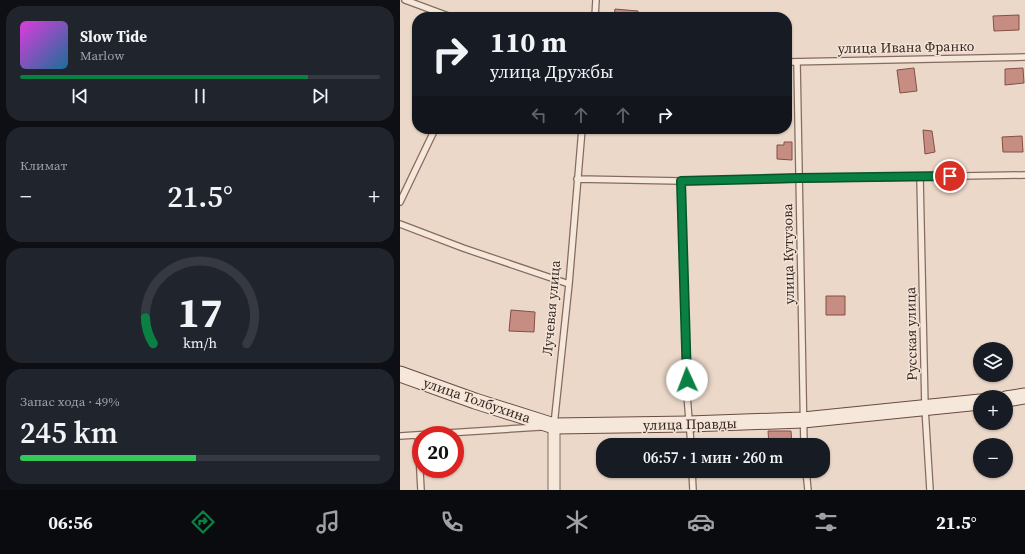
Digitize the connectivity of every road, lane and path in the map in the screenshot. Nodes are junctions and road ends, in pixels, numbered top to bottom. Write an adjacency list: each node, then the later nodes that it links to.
1 (405, 0): 3 (lane)
2 (596, 0): 4 (lane)
3 (437, 12)
4 (595, 12)
5 (1025, 57): 7 (lane, улица Ивана Франко)
6 (792, 62): 7 (lane, улица Ивана Франко)
7 (797, 62): 12 (lane, улица Кутузова)
8 (432, 134): 15 (lane)
9 (581, 134): 13 (lane, Лучевая улица)
10 (1025, 175): 11 (lane)
11 (920, 177): 12 (lane); 22 (lane, Русская улица)
12 (799, 178): 14 (lane); 23 (lane, улица Кутузова)
13 (576, 179): 14 (lane); 17 (lane, Лучевая улица)
14 (681, 181): 24 (lane)
15 (400, 202)
16 (400, 224): 17 (lane)
17 (569, 284): 25 (lane, Лучевая улица)
18 (400, 374): 25 (main road, улица Толбухина)
19 (1025, 396): 20 (main road)
20 (1013, 398)
21 (973, 403): 22 (main road, улица Правды)
22 (925, 408): 23 (main road, улица Правды); 38 (lane, Русская улица)
23 (803, 420): 24 (main road, улица Правды); 30 (lane, улица Кутузова)
24 (689, 424): 25 (main road, улица Правды); 29 (lane)
25 (554, 426): 26 (lane, улица Правды); 35 (street, Лучевая улица)
26 (464, 432)
27 (412, 435): 28 (lane, улица Правды)
28 (400, 436)
29 (690, 438)
30 (804, 438)
31 (420, 478): 34 (lane)
32 (692, 478): 36 (lane)
33 (807, 478): 37 (lane)
34 (421, 490)
35 (554, 490)
36 (693, 490)
37 (808, 490)
38 (930, 490)

